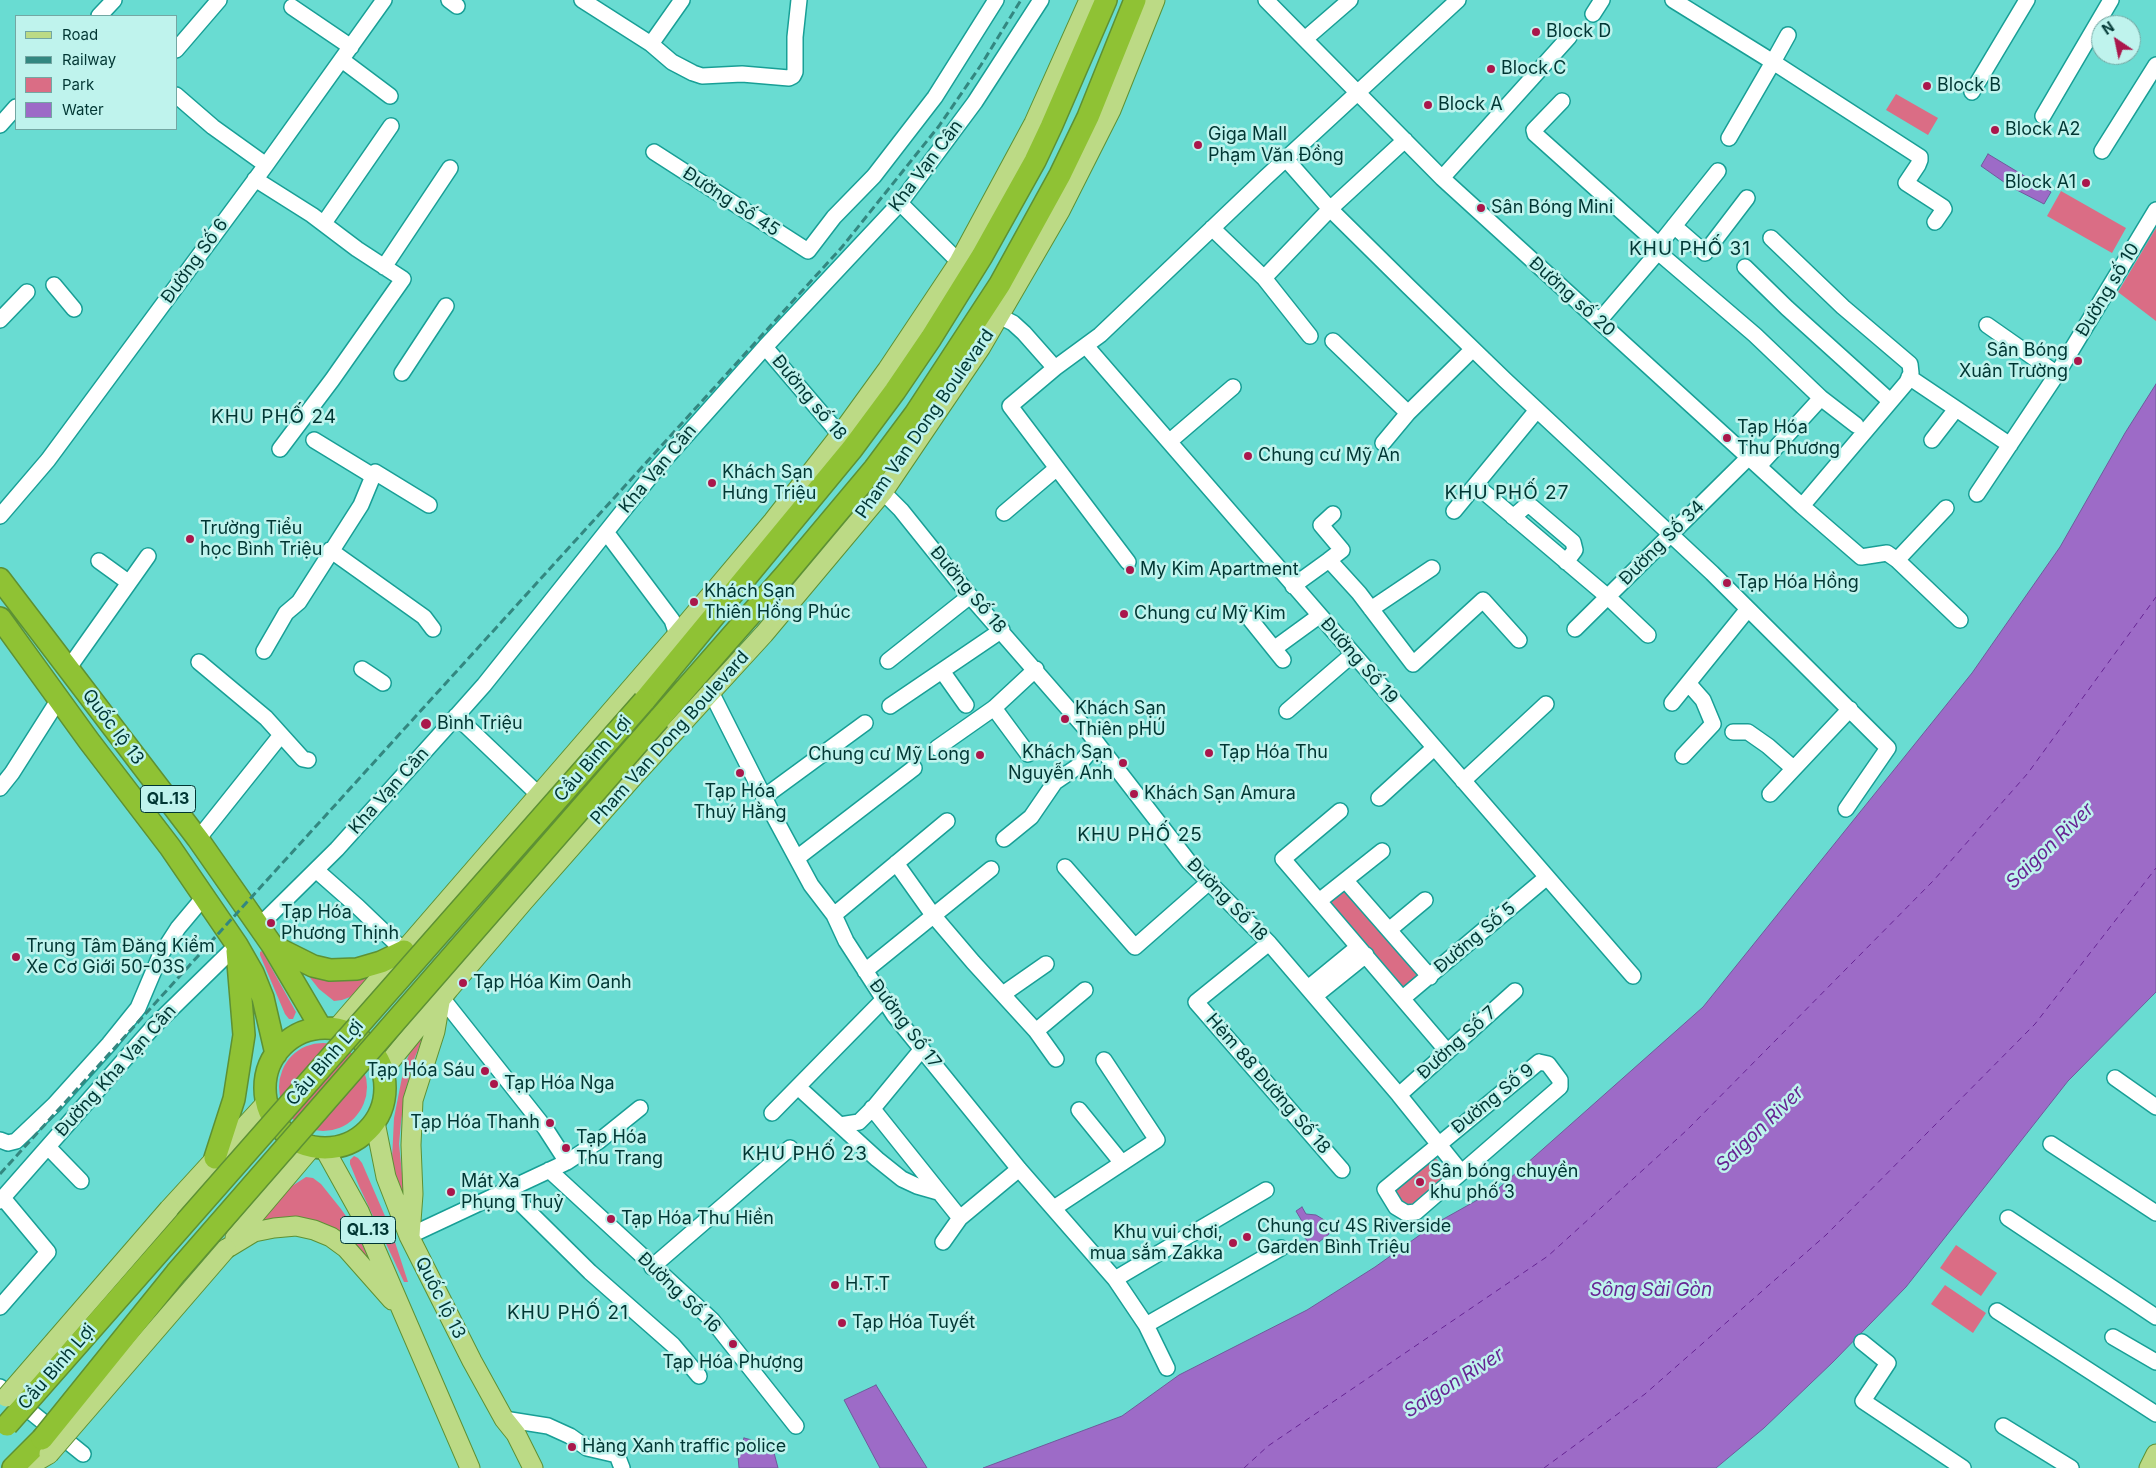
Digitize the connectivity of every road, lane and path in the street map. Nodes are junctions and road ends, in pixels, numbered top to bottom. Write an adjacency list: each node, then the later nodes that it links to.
1 (114, 0): 22 (street)
2 (219, 0): 29 (street)
3 (384, 0): 28 (street, Đường Số 6)
4 (582, 0): 27 (street)
5 (682, 0): 27 (street)
6 (799, 0): 27 (street)
7 (996, 0): 62 (street, Kha Vạn Cân)
8 (1041, 0): 53 (street, Kha Vạn Cân)
9 (1089, 0): 63 (main road)
10 (1106, 0): 94 (highway)
11 (1135, 0): 26 (highway, Pham Van Dong Boulevard)
12 (1155, 0): 26 (main road, Pham Van Dong Boulevard)
13 (1266, 0): 25 (street, Đường số 20)
14 (1350, 0): 25 (street)
15 (1458, 0): 34 (street)
16 (1602, 0): 21 (street)
17 (1673, 0): 31 (street)
18 (2027, 0): 33 (street)
19 (2110, 0): 39 (street)
20 (292, 7): 28 (street)
21 (1593, 14)
22 (100, 15)
23 (1788, 35): 31 (street)
24 (1569, 37): 50 (street)
25 (1305, 39): 34 (street, Đường số 20)
26 (1129, 42): 71 (highway, Pham Van Dong Boulevard)
27 (651, 44)
28 (351, 47): 30 (street, Đường Số 6)
29 (178, 48)
30 (342, 60): 35 (street); 47 (street, Đường Số 6)
31 (1774, 62): 42 (street); 56 (street)
32 (2156, 65): 44 (street)
33 (1972, 92)
34 (1359, 93): 43 (street, Đường số 20); 46 (street)
35 (390, 96)
36 (178, 97): 47 (street)
37 (1562, 101): 61 (street)
38 (15, 108): 40 (street)
39 (2043, 116)
40 (0, 125)
41 (391, 126): 57 (street)
42 (1729, 138)
43 (1405, 140): 50 (street, Đường số 20); 54 (street)
44 (2102, 151)
45 (654, 152): 62 (street, Đường Số 45)
46 (1286, 159): 54 (street); 59 (street)
47 (266, 165): 51 (street, Đường Số 6)
48 (450, 168): 64 (street)
49 (1718, 170): 58 (street)
50 (1442, 178): 73 (street, Đường số 20)
51 (255, 179): 57 (street); 110 (street, Đường Số 6)
52 (1747, 198): 58 (street)
53 (900, 203): 63 (street); 78 (street, Kha Vạn Cân)
54 (1330, 209): 66 (street); 79 (street)
55 (2156, 210): 82 (street, Đường số 10)
56 (1935, 222)
57 (324, 223): 64 (street)
58 (1674, 226): 61 (street)
59 (1212, 228): 66 (street); 77 (street)
60 (1771, 238): 83 (street)
61 (1659, 249): 73 (street); 85 (street)
62 (808, 251)
63 (959, 262): 94 (main road)
64 (384, 267): 97 (street)
65 (1745, 267): 86 (street)
66 (1264, 278): 75 (street)
67 (54, 285): 70 (street)
68 (27, 292): 72 (street)
69 (446, 306): 81 (street)
70 (74, 309)
71 (991, 312): 80 (street); 102 (main road, Pham Van Dong Boulevard); 144 (highway, Pham Van Dong Boulevard)
72 (0, 320)
73 (1598, 321): 98 (street, Đường số 20)
74 (1987, 325): 82 (street)
75 (1310, 336)
76 (1333, 340): 89 (street)
77 (1086, 346): 80 (street); 93 (street, Đường Số 19)
78 (765, 347): 94 (street, Đường số 18); 111 (street, Kha Vạn Cân)
79 (1473, 349): 88 (street); 89 (street)
80 (1055, 368): 99 (street)
81 (402, 373)
82 (2058, 374): 96 (street, Đường số 10)
83 (1908, 377): 86 (street); 87 (street)
84 (1233, 387): 93 (street)
85 (1821, 398): 90 (street); 98 (street, Đường Số 34)
86 (1890, 401): 105 (street)
87 (1956, 409): 92 (street); 96 (street)
88 (1537, 410): 101 (street); 112 (street)
89 (1408, 413): 95 (street)
90 (1856, 425)
91 (314, 440): 100 (street)
92 (1932, 440)
93 (1170, 441): 122 (street, Đường Số 19)
94 (846, 442): 136 (highway)
95 (1383, 443)
96 (2010, 445): 103 (street, Đường số 10)
97 (280, 449)
98 (1754, 461): 105 (street, Đường số 20); 112 (street, Đường Số 34)
99 (1058, 468): 108 (street); 118 (street)
100 (374, 474): 104 (street); 113 (street)
101 (1477, 486): 107 (street); 124 (street)
102 (883, 492): 123 (street, Đường Số 18); 148 (main road, Pham Van Dong Boulevard)
103 (1977, 494)
104 (429, 505)
105 (1802, 506): 116 (street, Đường số 20)
106 (1946, 508): 116 (street)
107 (1454, 511)
108 (1004, 513)
109 (1333, 514): 115 (street)
110 (0, 516)
111 (606, 532): 136 (street); 157 (street, Kha Vạn Cân)
112 (1671, 534): 124 (street, Đường Số 34); 126 (street)
113 (330, 550): 131 (street); 137 (street)
114 (148, 556): 121 (street)
115 (1329, 560): 122 (street); 125 (street)
116 (1897, 560): 130 (street)
117 (100, 561): 121 (street)
118 (1128, 562)
119 (1432, 568): 125 (street)
120 (0, 580): 141 (highway, Quốc lộ 13 / QL.13)
121 (128, 582): 141 (street)
122 (1293, 586): 127 (street, Đường Số 19)
123 (970, 596): 133 (street, Đường Số 18); 139 (street)
124 (1608, 598): 132 (street, Đường Số 34); 134 (street)
125 (1371, 609): 135 (street)
126 (1748, 610): 147 (street); 155 (street)
127 (1319, 616): 129 (street); 138 (street, Đường Số 19)
128 (0, 618): 149 (highway, Quốc lộ 13 / QL.13)
129 (1250, 620)
130 (1960, 620)
131 (433, 629)
132 (1575, 629)
133 (1002, 630): 143 (street, Đường Số 18); 145 (street)
134 (1648, 635)
135 (1519, 640)
136 (682, 643): 173 (main road); 270 (highway, Cầu Bình Lợi, bridge)
137 (264, 651)
138 (1352, 654): 156 (street); 164 (street, Đường Số 19)
139 (888, 661)
140 (199, 662): 161 (street)
141 (68, 669): 179 (highway, Quốc lộ 13 / QL.13)
142 (362, 669): 146 (street)
143 (1036, 669): 154 (street); 162 (street, Đường Số 18)
144 (702, 670): 148 (main road); 158 (highway, Pham Van Dong Boulevard)
145 (942, 671): 152 (street); 153 (street)
146 (383, 683)
147 (1688, 683): 150 (street); 166 (street)
148 (711, 692): 174 (street, Đường Số 17); 211 (main road, Pham Van Dong Boulevard)
149 (60, 699): 171 (street); 190 (highway, Quốc lộ 13 / QL.13)
150 (1672, 703)
151 (1546, 704): 170 (street)
152 (966, 705)
153 (890, 706)
154 (994, 708): 163 (street); 165 (street)
155 (1850, 709): 169 (street); 176 (street)
156 (1287, 711)
157 (456, 716): 173 (street); 186 (street, Kha Vạn Cân)
158 (659, 719): 275 (highway, Cầu Bình Lợi, bridge)
159 (866, 723): 174 (street)
160 (1733, 732): 169 (street)
161 (281, 735): 167 (street); 179 (street)
162 (1098, 743): 180 (street); 189 (street, Đường Số 18)
163 (936, 748)
164 (1434, 748): 170 (street, Đường Số 19); 175 (street)
165 (1028, 754)
166 (1683, 756)
167 (308, 760)
168 (914, 768): 182 (street)
169 (1793, 768): 172 (street)
170 (1463, 781): 187 (street, Đường Số 19)
171 (0, 788)
172 (1770, 794)
173 (539, 795): 200 (main road)
174 (764, 796): 182 (street, Đường Số 17)
175 (1379, 798)
176 (1846, 810)
177 (1340, 812): 192 (street)
178 (947, 821): 183 (street)
179 (198, 839): 195 (highway, Quốc lộ 13 / QL.13)
180 (1004, 839)
181 (1382, 850): 188 (street)
182 (797, 858): 193 (street, Đường Số 17)
183 (896, 863): 193 (street); 194 (street)
184 (1065, 867): 189 (street)
185 (991, 868): 194 (street)
186 (316, 870): 195 (street, Kha Vạn Cân); 200 (street)
187 (1547, 877): 204 (street, Đường Số 5); 205 (street, Đường Số 19)
188 (1346, 881): 192 (street); 196 (street)
189 (1209, 882): 197 (street, Đường Số 18)
190 (204, 897): 198 (highway, Quốc lộ 13 / QL.13); 232 (street)
191 (1425, 900): 196 (street)
192 (1319, 901): 201 (street)
193 (834, 915): 203 (street, Đường Số 17)
194 (934, 915): 203 (street); 209 (street)
195 (258, 926): 199 (highway, Quốc lộ 13 / QL.13)
196 (1389, 930): 204 (street)
197 (1269, 943): 208 (street, Đường Số 18); 243 (street, Hẻm 88 Đường Số 18)
198 (237, 945): 217 (highway, Quốc lộ 13 / QL.13); 235 (street, Đường Kha Vạn Cân); 238 (highway)
199 (272, 945): 200 (highway); 213 (highway, Quốc lộ 13 / QL.13)
200 (404, 951): 211 (main road); 213 (main road)
201 (1362, 951): 208 (street); 210 (street)
202 (1046, 964): 209 (street)
203 (865, 971): 212 (street, Đường Số 17)
204 (1430, 976): 210 (street, Đường Số 5)
205 (1633, 976)
206 (1085, 990): 214 (street)
207 (1515, 991): 216 (street, Đường Số 7)
208 (1312, 992): 223 (street, Đường Số 18)
209 (1002, 994): 214 (street)
210 (1403, 998): 216 (street)
211 (441, 999): 220 (main road, Pham Van Dong Boulevard); 239 (street); 254 (main road)
212 (884, 999): 215 (street, Đường Số 17); 222 (street)
213 (329, 1028): 217 (highway); 220 (highway)
214 (1036, 1031): 218 (street)
215 (922, 1049): 227 (street); 241 (street, Đường Số 17)
216 (1447, 1051): 223 (street, Đường Số 7)
217 (276, 1054): 224 (highway)
218 (1056, 1059)
219 (1104, 1060): 240 (street)
220 (383, 1070): 230 (highway)
221 (2115, 1078): 225 (street)
222 (798, 1087): 229 (street); 231 (street)
223 (1399, 1095): 233 (street, Đường Số 18)
224 (266, 1102): 236 (highway); 238 (main road)
225 (2156, 1107)
226 (640, 1108): 239 (street)
227 (872, 1108): 231 (street); 248 (street)
228 (1079, 1110): 240 (street)
229 (772, 1113)
230 (375, 1122): 236 (highway); 254 (main road, Quốc lộ 13 / QL.13)
231 (840, 1125): 248 (street)
232 (0, 1140)
233 (1439, 1143): 244 (street, Đường Số 18); 244 (street, Đường Số 9); 244 (street, Đường Số 9)
234 (2052, 1144): 251 (street)
235 (48, 1147): 245 (street); 249 (street, Đường Kha Vạn Cân)
236 (318, 1147): 256 (main road); 262 (main road, Quốc lộ 13 / QL.13)
237 (790, 1148): 258 (street)
238 (215, 1158): 270 (main road, Cầu Bình Lợi, bridge)
239 (567, 1162): 242 (street)
240 (1122, 1163): 250 (street)
241 (1019, 1169): 250 (street, Đường Số 17); 252 (street)
242 (549, 1170): 246 (street); 258 (street, Đường Số 16)
243 (1342, 1170)
244 (1461, 1172)
245 (81, 1181)
246 (508, 1190): 254 (street); 269 (street)
247 (1266, 1190): 259 (street)
248 (938, 1192): 252 (street)
249 (2, 1199): 260 (street)
250 (1054, 1208): 259 (street, Đường Số 17)
251 (2156, 1214)
252 (960, 1218): 255 (street)
253 (2008, 1218): 263 (street)
254 (409, 1236): 272 (main road, Quốc lộ 13 / QL.13)
255 (943, 1242)
256 (226, 1248): 262 (main road); 275 (main road, Cầu Bình Lợi, bridge)
257 (1281, 1248): 264 (street)
258 (652, 1267): 273 (street, Đường Số 16)
259 (1115, 1279): 264 (street, Đường Số 17)
260 (0, 1307)
261 (1997, 1311): 271 (street)
262 (405, 1314): 281 (main road, Quốc lộ 13 / QL.13)
263 (2156, 1317)
264 (1146, 1325): 268 (street, Đường Số 17)
265 (2113, 1336): 267 (street)
266 (1862, 1342): 283 (street)
267 (2156, 1362)
268 (1168, 1368)
269 (699, 1376)
270 (2, 1412): 276 (street)
271 (2156, 1414)
272 (504, 1419): 278 (main road, QL.13); 282 (street)
273 (796, 1426)
274 (2003, 1426): 284 (street)
275 (43, 1454): 279 (highway, Cầu Bình Lợi); 280 (main road, Cầu Bình Lợi)
276 (83, 1454)
277 (2156, 1454): 285 (main road)
278 (528, 1467)
279 (13, 1468)
280 (25, 1468)
281 (470, 1468)
282 (622, 1468)
283 (1963, 1468)
284 (2071, 1468)
285 (2149, 1468)

